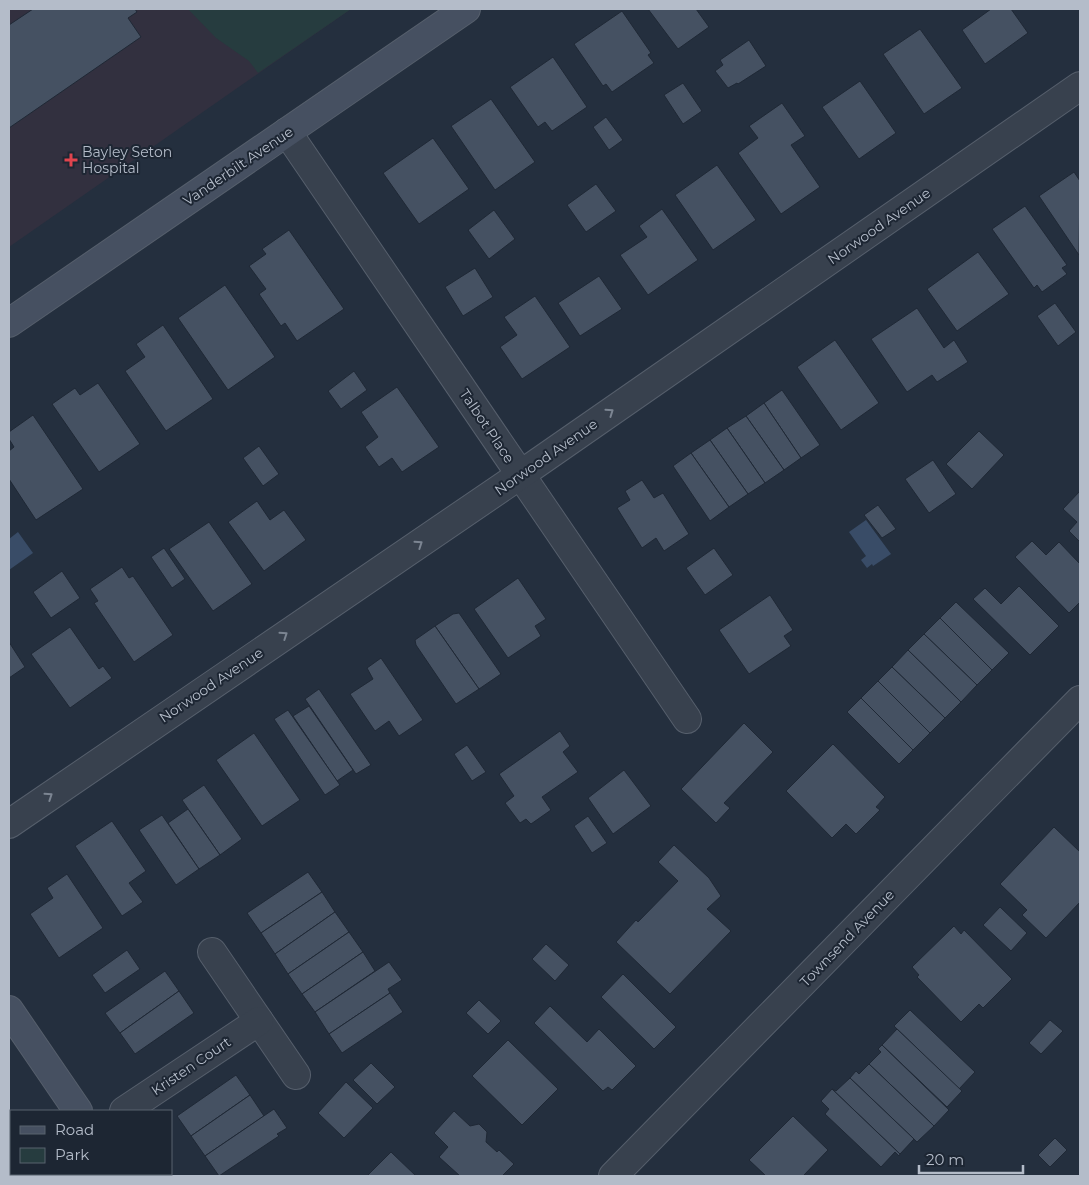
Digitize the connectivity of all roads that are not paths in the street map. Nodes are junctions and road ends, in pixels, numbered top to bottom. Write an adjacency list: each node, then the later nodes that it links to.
1 (466, 9): 3 (street, Vanderbilt Avenue)
2 (1080, 86): 5 (street, Norwood Avenue, one-way to 2)
3 (287, 132): 4 (street, Vanderbilt Avenue); 5 (street, Talbot Place)
4 (9, 323)
5 (520, 475): 7 (street, Talbot Place); 8 (street, Norwood Avenue, one-way to 5)
6 (1080, 700): 15 (street, Townsend Avenue)
7 (687, 719)
8 (9, 824)
9 (212, 952): 11 (street)
10 (9, 1010): 13 (street)
11 (259, 1021): 12 (street); 14 (street, Kristen Court)
12 (296, 1075)
13 (77, 1110)
14 (126, 1110)
15 (613, 1176)

